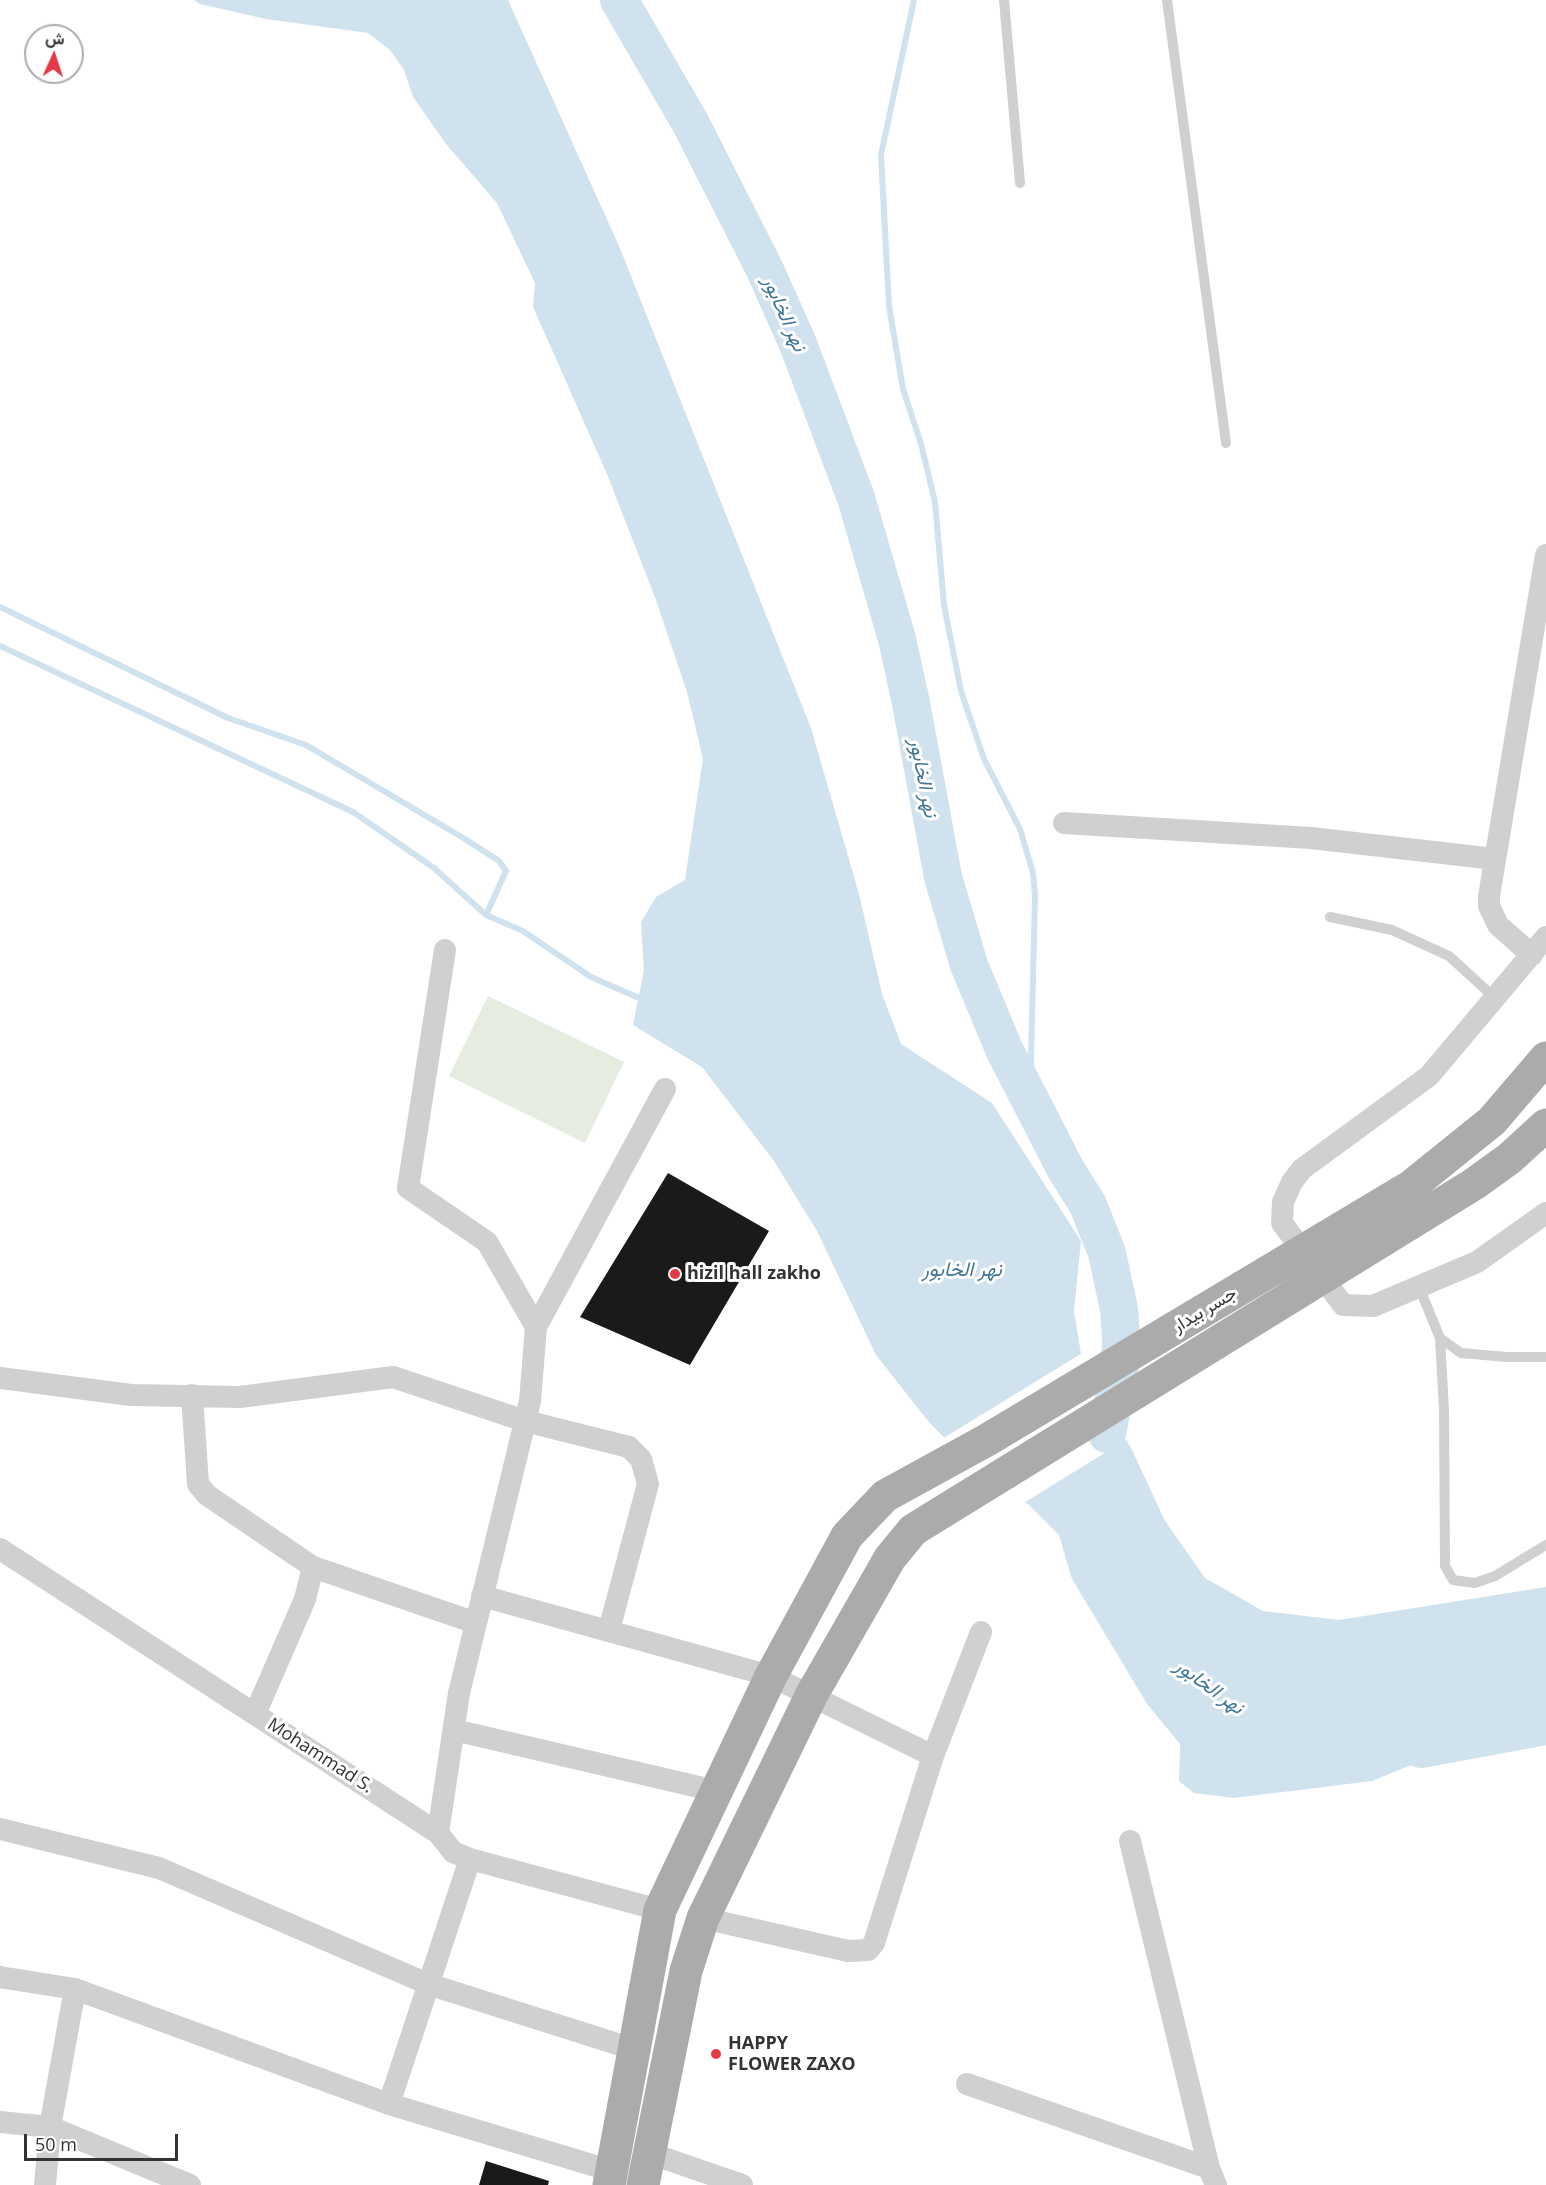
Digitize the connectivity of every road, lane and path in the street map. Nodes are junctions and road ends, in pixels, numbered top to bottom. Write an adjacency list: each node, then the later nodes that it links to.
1 (1004, 0): 3 (lane)
2 (1167, 0): 4 (lane)
3 (1020, 183)
4 (1226, 443)
5 (1546, 555): 7 (street)
6 (1064, 824): 7 (street)
7 (1495, 859): 11 (street)
8 (1330, 917): 12 (lane)
9 (1546, 937): 11 (street)
10 (446, 950): 18 (street)
11 (1532, 955): 12 (street)
12 (1495, 998): 17 (street)
13 (1546, 1058): 31 (main road, جسر بيدار)
14 (665, 1089): 18 (street)
15 (1546, 1125): 32 (main road, جسر بيدار)
16 (1546, 1213): 17 (street)
17 (1419, 1287): 19 (lane)
18 (536, 1327): 23 (street)
19 (1440, 1338): 20 (lane); 24 (lane)
20 (1546, 1357)
21 (0, 1377): 22 (street)
22 (192, 1395): 23 (street); 26 (street)
23 (525, 1421): 27 (street); 29 (street)
24 (1546, 1545)
25 (0, 1549): 33 (street, Mohammad S.)
26 (313, 1567): 28 (street); 33 (street)
27 (482, 1596): 28 (street); 29 (street)
28 (476, 1623): 34 (street)
29 (609, 1629): 31 (street)
30 (981, 1632): 35 (street)
31 (771, 1676): 32 (street); 36 (main road, جسر بيدار)
32 (812, 1694): 35 (street); 42 (main road, جسر بيدار)
33 (255, 1714): 38 (street, Mohammad S.)
34 (454, 1730): 36 (street); 38 (street)
35 (933, 1756): 42 (street)
36 (716, 1791): 41 (main road, جسر بيدار)
37 (0, 1829): 44 (street)
38 (438, 1833): 40 (street, Mohammad S.)
39 (1130, 1841): 52 (street)
40 (470, 1859): 41 (street, Mohammad S.); 44 (street)
41 (660, 1910): 46 (main road, جسر بيدار)
42 (702, 1918): 51 (main road, جسر بيدار)
43 (0, 1977): 45 (street)
44 (428, 1984): 46 (street); 48 (street)
45 (75, 1989): 48 (street); 50 (street)
46 (633, 2049): 53 (main road, جسر بيدار)
47 (967, 2084): 52 (street)
48 (389, 2104): 53 (street)
49 (0, 2122): 50 (street)
50 (50, 2127): 54 (street); 55 (street)
51 (649, 2153): 56 (main road); 57 (main road); 58 (street)
52 (1212, 2177)
53 (610, 2178)
54 (45, 2185)
55 (190, 2185)
56 (643, 2185)
57 (650, 2185)
58 (742, 2185)

